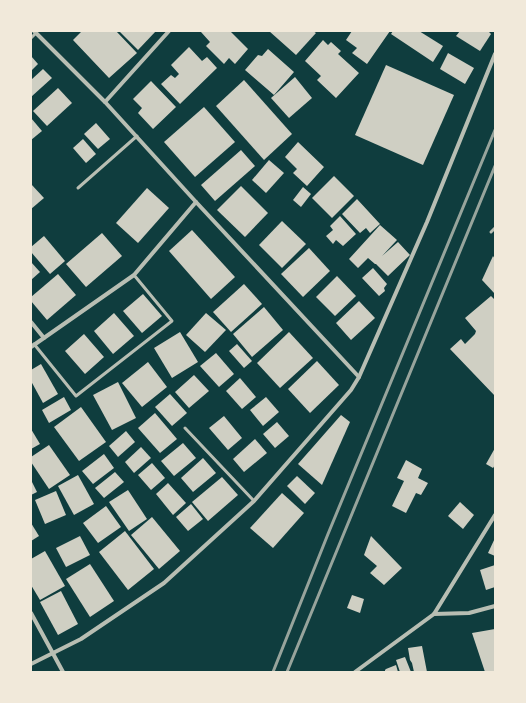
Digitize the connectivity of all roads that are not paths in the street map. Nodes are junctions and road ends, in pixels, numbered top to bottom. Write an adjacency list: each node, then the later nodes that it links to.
1 (169, 31): 5 (street)
2 (35, 32): 3 (lane); 5 (street)
3 (31, 38)
4 (495, 54): 15 (street)
5 (105, 102): 6 (street)
6 (137, 136): 7 (lane); 8 (street)
7 (78, 188)
8 (196, 202): 11 (street); 15 (street)
9 (495, 228): 10 (lane)
10 (491, 232)
11 (134, 275): 13 (street); 14 (lane)
12 (31, 322): 13 (street)
13 (44, 338): 14 (street)
14 (33, 346)
15 (359, 377): 17 (street)
16 (185, 428): 17 (lane)
17 (254, 501): 22 (street)
18 (495, 515): 21 (street)
19 (495, 606): 21 (street)
20 (31, 613): 22 (street)
21 (434, 614): 25 (street)
22 (52, 653): 23 (street); 24 (street)
23 (31, 664)
24 (63, 672)
25 (354, 672)

